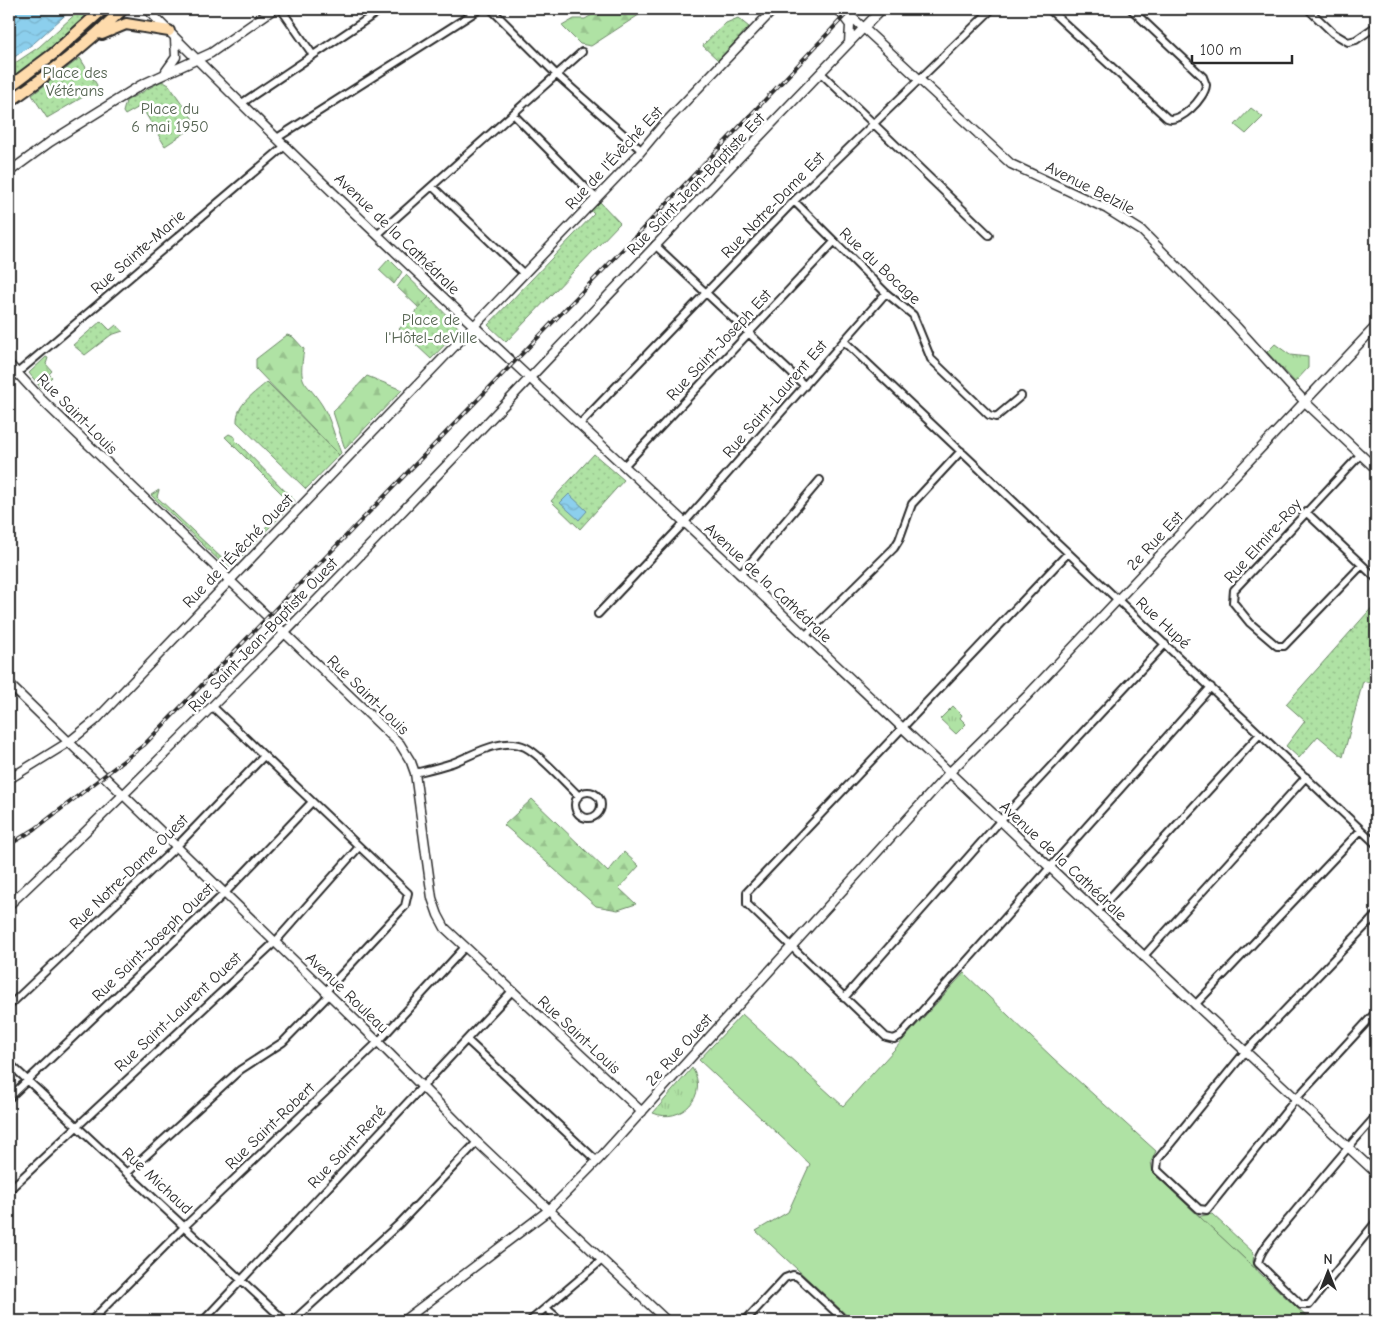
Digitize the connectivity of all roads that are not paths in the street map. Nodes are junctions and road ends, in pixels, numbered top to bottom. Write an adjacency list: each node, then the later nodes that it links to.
1 (103, 9): 29 (main road)
2 (123, 9): 20 (main road)
3 (147, 9): 19 (street, Avenue de la Cathédrale)
4 (274, 9): 24 (street)
5 (282, 9): 23 (street)
6 (382, 9): 23 (street)
7 (480, 9): 34 (street)
8 (492, 9): 26 (street)
9 (774, 9): 36 (street, Rue de l'Évêché Est)
10 (839, 9): 21 (street)
11 (843, 9): 18 (street, Avenue Belzile)
12 (882, 9): 18 (street, Rue Saint-Jean-Baptiste Est)
13 (992, 9): 28 (street, Rue Notre-Dame Est)
14 (1049, 9): 15 (street)
15 (1131, 9)
16 (1308, 9): 17 (street)
17 (1376, 26)
18 (863, 28): 21 (street, Rue Saint-Jean-Baptiste Est); 28 (street, Avenue Belzile)
19 (172, 34): 20 (main road); 24 (street, Avenue de la Cathédrale); 27 (street)
20 (92, 40): 30 (main road)
21 (849, 43): 25 (street, Rue Saint-Jean-Baptiste Est)
22 (582, 52): 26 (street)
23 (312, 55): 31 (street)
24 (197, 59): 27 (street); 31 (street, Avenue de la Cathédrale)
25 (822, 74): 33 (street); 44 (street, Rue Saint-Jean-Baptiste Est)
26 (557, 75): 32 (street); 36 (street)
27 (158, 76): 37 (street)
28 (918, 80): 33 (street, Rue Notre-Dame Est); 58 (street, Avenue Belzile)
29 (9, 87)
30 (9, 102)
31 (242, 103): 34 (street, Avenue de la Cathédrale)
32 (513, 114): 38 (street); 39 (street)
33 (873, 123): 40 (street, Rue Notre-Dame Est); 42 (street)
34 (278, 138): 35 (street, Avenue de la Cathédrale)
35 (286, 145): 41 (street, Avenue de la Cathédrale); 53 (street, Rue Sainte-Marie)
36 (642, 150): 39 (street, Rue de l'Évêché Est)
37 (9, 172)
38 (432, 186): 41 (street); 45 (street)
39 (596, 198): 45 (street, Rue de l'Évêché Est)
40 (794, 202): 43 (street, Rue du Bocage); 47 (street, Rue Notre-Dame Est)
41 (377, 235): 48 (street, Avenue de la Cathédrale)
42 (989, 235)
43 (834, 242): 46 (street, Rue du Bocage); 50 (street, Rue Saint-Joseph Est)
44 (656, 245): 47 (street); 54 (street, Rue Saint-Jean-Baptiste Est)
45 (524, 274): 48 (street, Rue de l'Évêché Est)
46 (886, 292): 51 (street, Rue Saint-Laurent Est); 57 (street, Rue du Bocage)
47 (707, 293): 50 (street); 59 (street, Rue Notre-Dame Est)
48 (474, 326): 54 (street, Avenue de la Cathédrale); 71 (street, Rue de l'Évêché Ouest)
49 (1376, 326): 58 (street, 2e Rue Est)
50 (749, 333): 56 (street); 62 (street, Rue Saint-Joseph Est)
51 (844, 341): 56 (street, Rue Saint-Laurent Est); 60 (street, Rue Hupé)
52 (9, 364): 53 (street, Rue Saint-Louis)
53 (17, 372): 55 (street, Rue Sainte-Marie); 71 (street, Rue Saint-Louis)
54 (529, 378): 59 (street, Avenue de la Cathédrale); 74 (street, Rue Saint-Jean-Baptiste Ouest)
55 (9, 380)
56 (805, 386): 66 (street, Rue Saint-Laurent Est)
57 (1020, 396)
58 (1305, 402): 61 (street, Avenue Belzile); 72 (street, 2e Rue Est)
59 (579, 425): 62 (street, Avenue de la Cathédrale)
60 (961, 451): 67 (street, Rue Hupé); 75 (street)
61 (1361, 454): 63 (street, Avenue Belzile); 65 (street, Rue Elmire-Roy)
62 (624, 466): 66 (street, Avenue de la Cathédrale)
63 (1376, 468)
64 (820, 480): 69 (street)
65 (1307, 513): 68 (street); 68 (street, Rue Elmire-Roy)
66 (684, 523): 69 (street, Avenue de la Cathédrale); 73 (street)
67 (1068, 553): 72 (street, Rue Hupé); 80 (street)
68 (1362, 565): 70 (street)
69 (740, 575): 75 (street, Avenue de la Cathédrale)
70 (1376, 578)
71 (228, 581): 74 (street, Rue Saint-Louis); 82 (street, Rue de l'Évêché Ouest)
72 (1118, 599): 76 (street, Rue Hupé); 84 (street, 2e Rue Est)
73 (598, 614)
74 (286, 634): 79 (street, Rue Saint-Jean-Baptiste Ouest); 85 (street, Rue Saint-Louis)
75 (805, 636): 80 (street, Avenue de la Cathédrale)
76 (1165, 644): 78 (street, Rue Hupé); 91 (street)
77 (9, 684): 82 (street, Avenue Rouleau)
78 (1211, 688): 81 (street, Rue Hupé); 96 (street)
79 (213, 706): 83 (street); 88 (street, Rue Saint-Jean-Baptiste Ouest)
80 (902, 728): 84 (street, Avenue de la Cathédrale); 102 (street)
81 (1260, 734): 86 (street, Rue Hupé); 99 (street)
82 (69, 742): 87 (street, Rue de l'Évêché Ouest); 88 (street, Avenue Rouleau)
83 (264, 756): 90 (street); 94 (street, Rue Notre-Dame Ouest)
84 (950, 772): 91 (street, Avenue de la Cathédrale); 102 (street, 2e Rue Ouest)
85 (415, 773): 89 (street); 103 (street, Rue Saint-Louis)
86 (1306, 777): 92 (street, Rue Hupé); 104 (street)
87 (9, 779)
88 (125, 795): 94 (street, Avenue Rouleau); 98 (street, Rue Saint-Jean-Baptiste Ouest)
89 (580, 796): 89 (street)
90 (312, 802): 95 (street); 97 (street, Rue Saint-Joseph Ouest)
91 (1000, 821): 96 (street, Avenue de la Cathédrale); 107 (street)
92 (1361, 830): 93 (street, Rue Hupé); 108 (street)
93 (1376, 844)
94 (177, 846): 97 (street, Avenue Rouleau); 109 (street, Rue Notre-Dame Ouest)
95 (359, 847): 101 (street, Rue Saint-Laurent Ouest); 106 (street)
96 (1050, 869): 99 (street, Avenue de la Cathédrale); 107 (street)
97 (225, 893): 101 (street, Avenue Rouleau); 115 (street, Rue Saint-Joseph Ouest)
98 (9, 905)
99 (1097, 912): 104 (street, Avenue de la Cathédrale)
100 (1376, 915): 113 (street)
101 (275, 942): 106 (street, Avenue Rouleau); 121 (street, Rue Saint-Laurent Ouest)
102 (792, 947): 107 (street); 119 (street, 2e Rue Ouest)
103 (465, 948): 105 (street, Rue Saint-Louis); 112 (street, Rue Saint-Robert)
104 (1143, 957): 108 (street, Avenue de la Cathédrale)
105 (512, 991): 111 (street, Rue Saint-René); 119 (street, Rue Saint-Louis)
106 (327, 994): 112 (street, Avenue Rouleau); 125 (street)
107 (844, 998)
108 (1195, 1005): 113 (street, Avenue de la Cathédrale)
109 (9, 1006)
110 (1376, 1012): 118 (street)
111 (467, 1040): 116 (street, Rue Saint-René); 124 (street)
112 (378, 1042): 116 (street, Avenue Rouleau); 130 (street, Rue Saint-Robert)
113 (1245, 1052): 118 (street, Avenue de la Cathédrale); 118 (street)
114 (9, 1063): 115 (street, Rue Michaud)
115 (27, 1080): 117 (street, Rue Saint-Joseph Ouest); 121 (street, Rue Michaud)
116 (421, 1088): 122 (street, Avenue Rouleau); 132 (street, Rue Saint-René)
117 (9, 1098)
118 (1295, 1100): 123 (street, Avenue de la Cathédrale)
119 (642, 1112): 124 (street, 2e Rue Ouest)
120 (1376, 1116): 123 (street)
121 (76, 1124): 125 (street, Rue Michaud); 127 (street, Rue Saint-Laurent Ouest)
122 (477, 1142): 128 (street, Avenue Rouleau); 137 (street)
123 (1348, 1147): 126 (street, Avenue de la Cathédrale); 129 (street)
124 (597, 1161): 128 (street, 2e Rue Ouest)
125 (127, 1173): 130 (street, Rue Michaud)
126 (1376, 1173)
127 (9, 1190)
128 (548, 1210): 131 (street, Avenue Rouleau); 138 (street, 2e Rue Ouest)
129 (1376, 1222)
130 (185, 1226): 132 (street, Rue Michaud); 134 (street, Rue Saint-Robert)
131 (602, 1260): 133 (street); 141 (street, Avenue Rouleau)
132 (241, 1280): 135 (street, Rue Saint-René); 136 (street, Rue Michaud)
133 (546, 1308): 139 (street); 140 (street)
134 (91, 1321)
135 (203, 1321)
136 (284, 1321)
137 (293, 1321)
138 (404, 1321)
139 (530, 1321)
140 (561, 1321)
141 (667, 1321)
142 (746, 1321): 143 (street)
143 (842, 1321)

